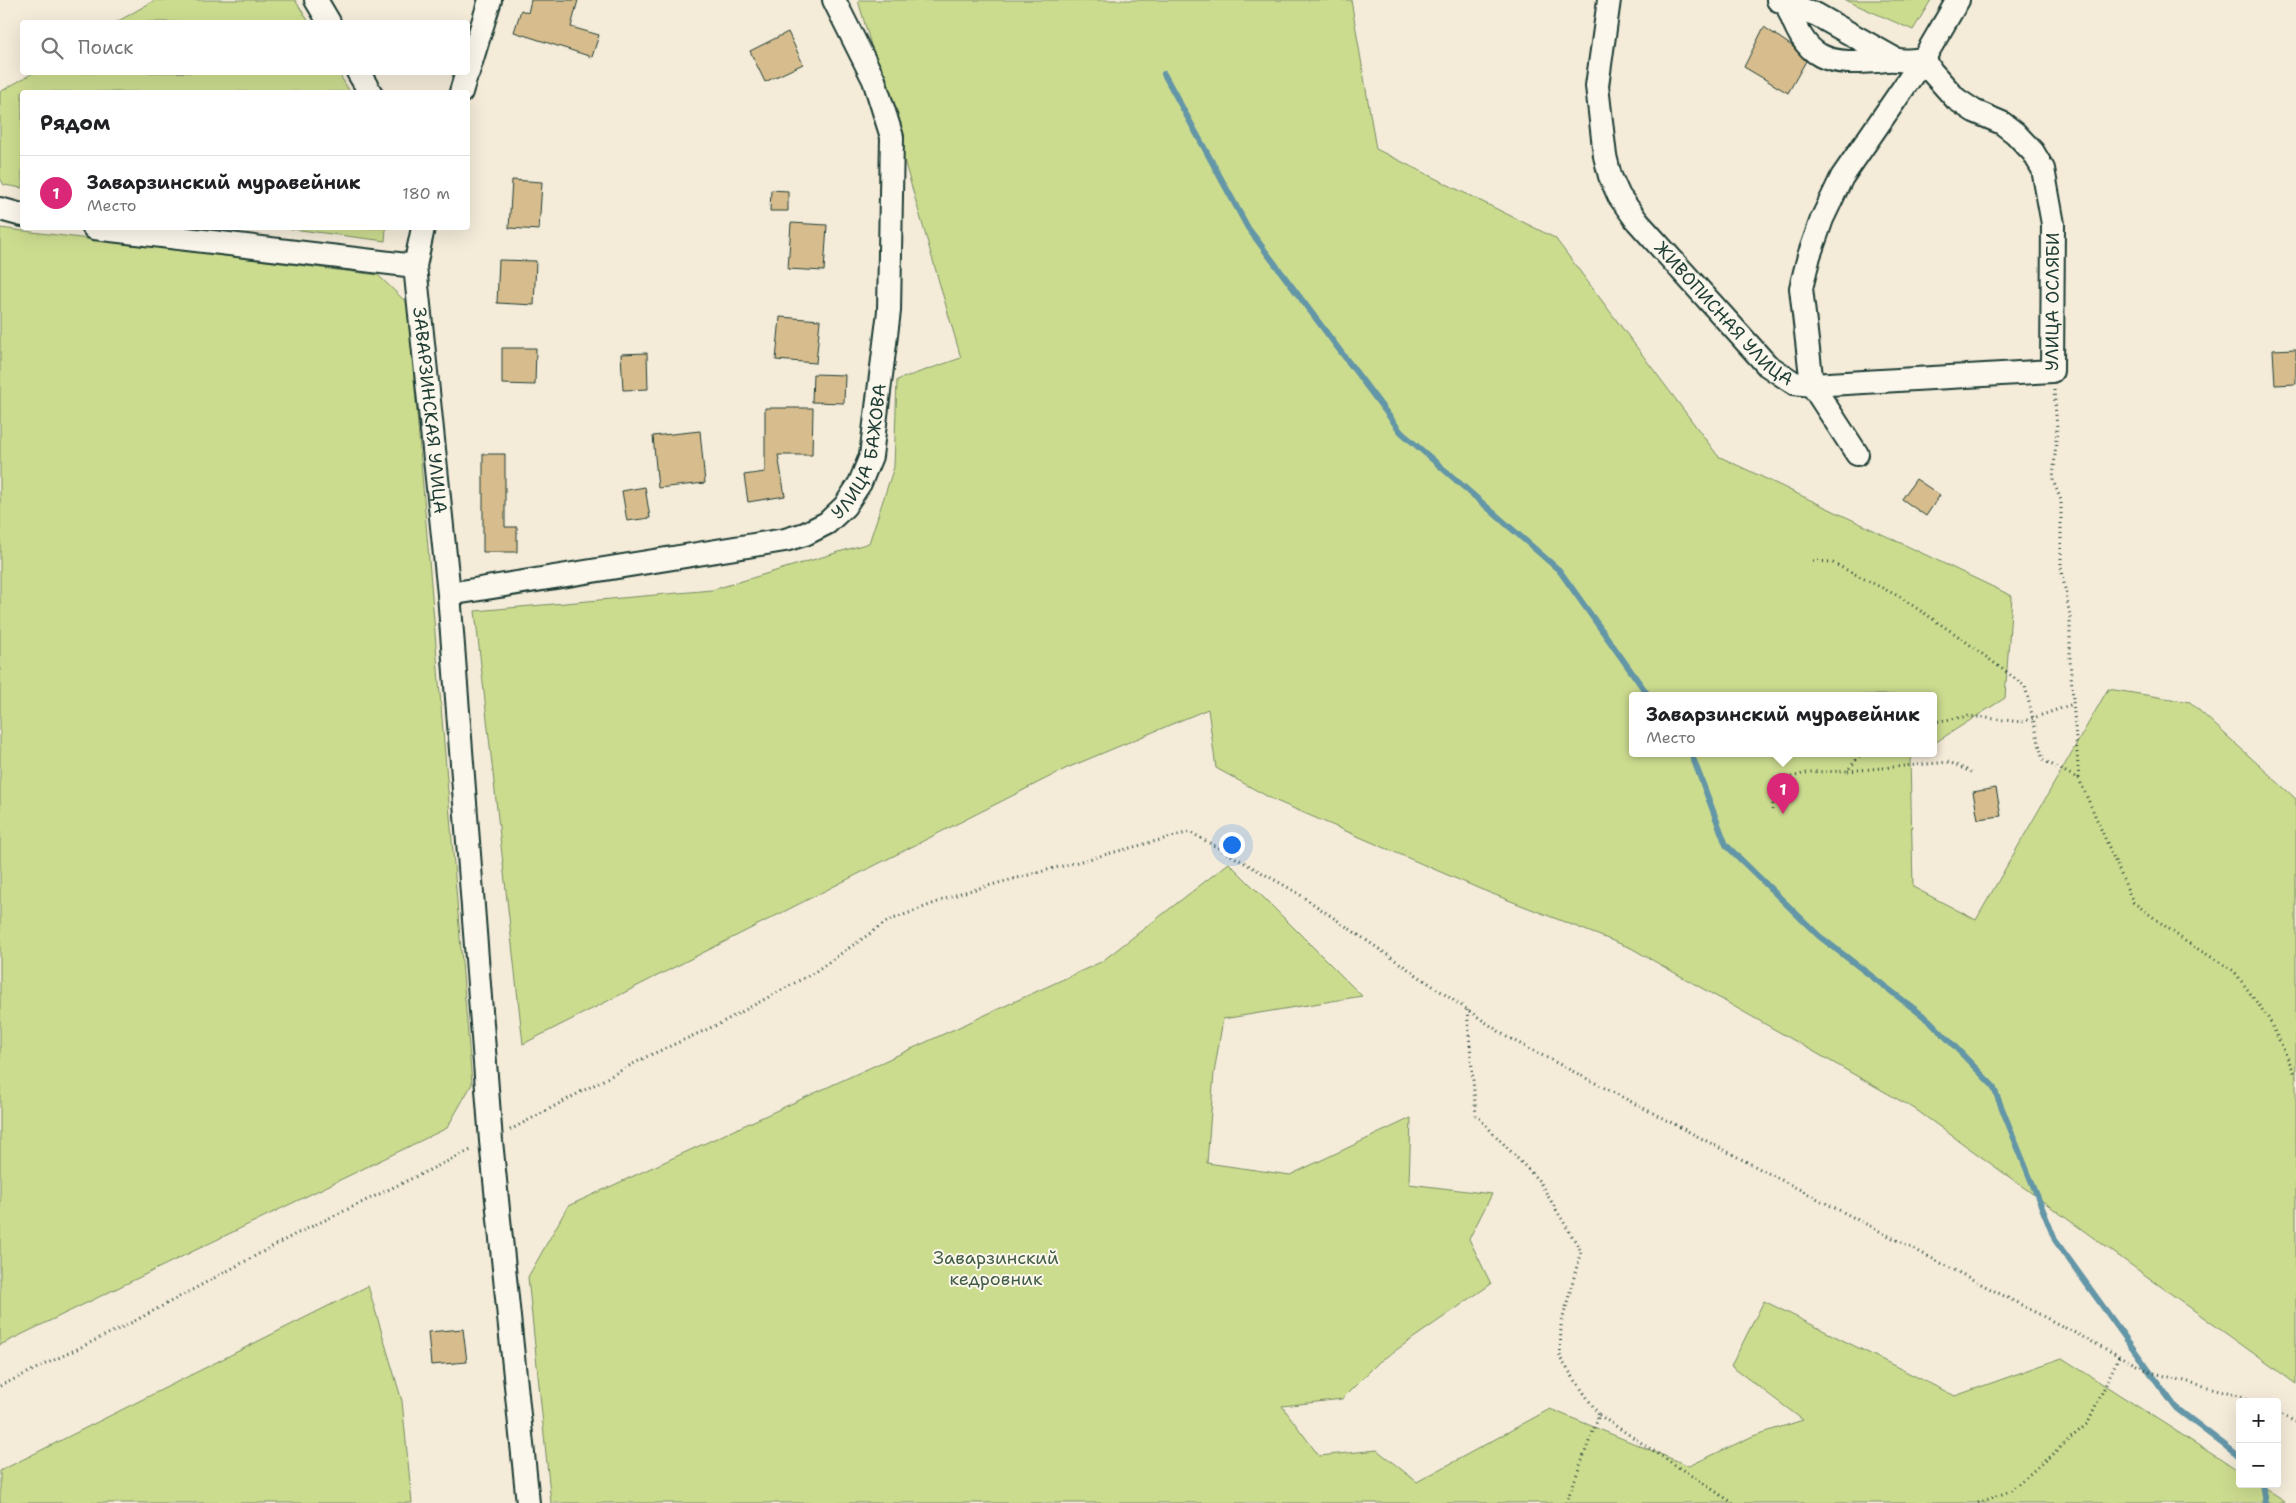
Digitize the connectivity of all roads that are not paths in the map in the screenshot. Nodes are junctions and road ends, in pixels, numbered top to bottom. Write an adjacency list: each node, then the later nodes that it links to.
1 (316, 0): 7 (street)
2 (490, 0): 10 (street)
3 (834, 0): 23 (street, УЛИЦА БАЖОВА)
4 (1609, 0): 21 (street, ЖИВОПИСНАЯ УЛИЦА)
5 (1958, 0): 8 (street)
6 (1782, 1): 9 (street); 9 (street)
7 (328, 20)
8 (1924, 58): 9 (street); 20 (street, УЛИЦА ОСЛЯБИ); 21 (street)
9 (1895, 60)
10 (470, 63)
11 (360, 75): 13 (street)
12 (466, 75): 14 (street)
13 (369, 90)
14 (462, 90)
15 (0, 209): 16 (street)
16 (20, 214)
17 (111, 230): 19 (street)
18 (423, 230): 19 (street, ЗАВАРЗИНСКАЯ УЛИЦА)
19 (415, 266): 23 (street, ЗАВАРЗИНСКАЯ УЛИЦА)
20 (2052, 371): 21 (street, ЖИВОПИСНАЯ УЛИЦА)
21 (1812, 385): 22 (street)
22 (1857, 454)
23 (448, 594): 24 (street, ЗАВАРЗИНСКАЯ УЛИЦА)
24 (528, 1503)

